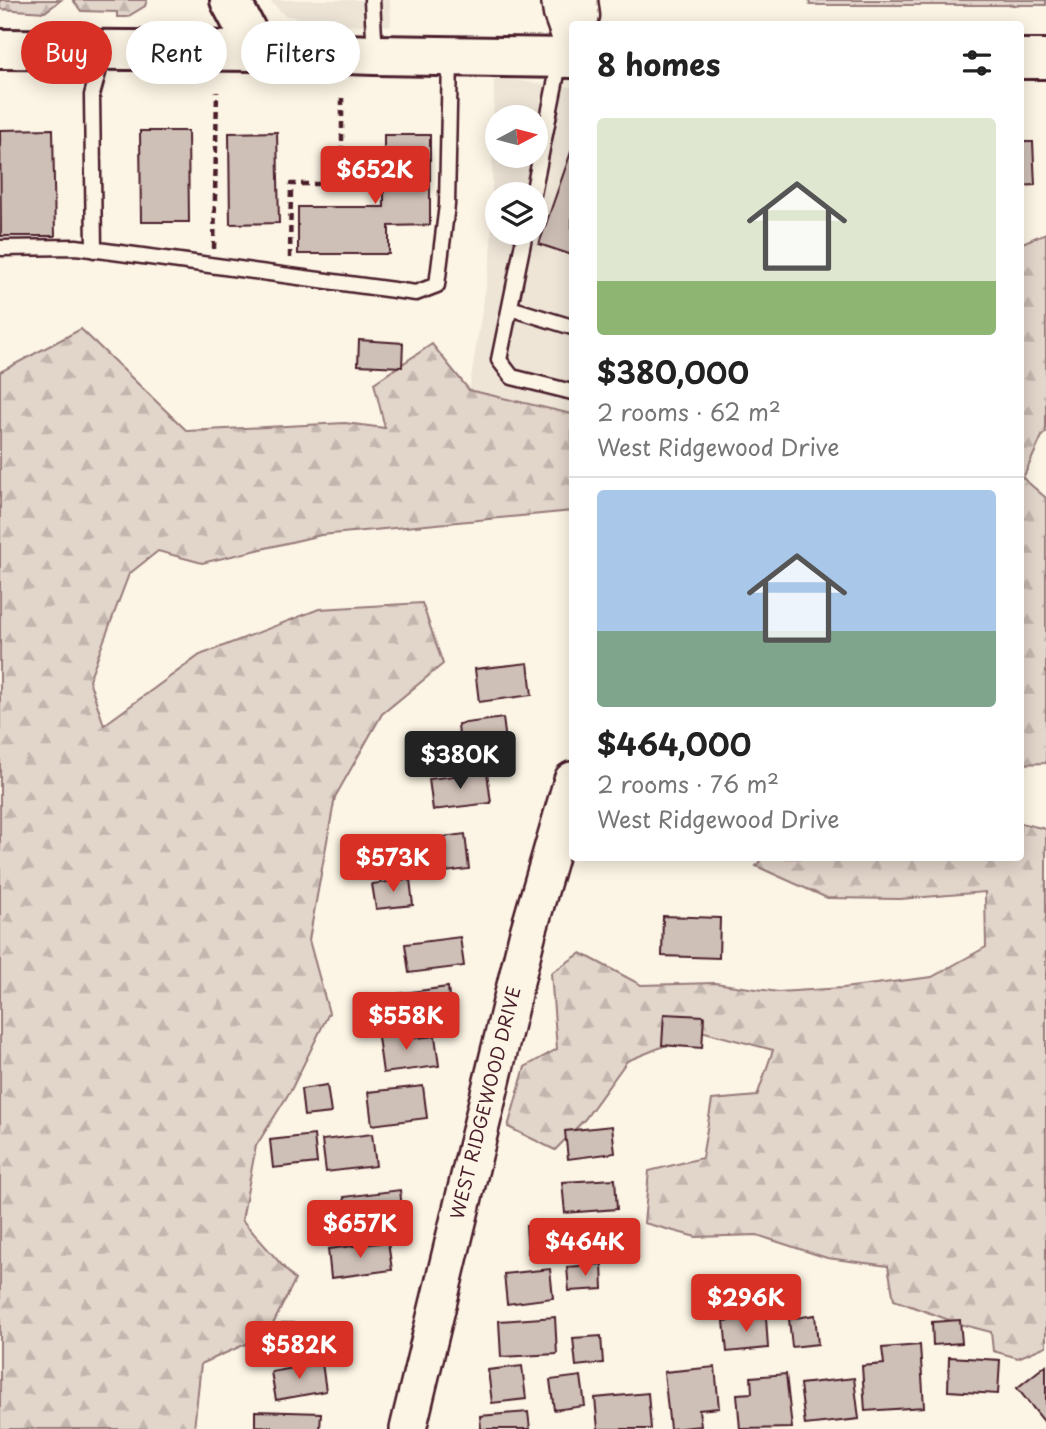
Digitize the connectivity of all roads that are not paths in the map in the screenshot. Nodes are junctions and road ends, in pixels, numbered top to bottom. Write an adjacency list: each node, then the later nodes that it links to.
1 (230, 0): 5 (main road)
2 (372, 0): 12 (lane)
3 (556, 0): 14 (street)
4 (583, 0): 6 (street)
5 (241, 21)
6 (583, 21)
7 (0, 49): 8 (main road)
8 (21, 49)
9 (112, 50): 10 (main road)
10 (241, 51)
11 (360, 54): 12 (main road)
12 (375, 55): 13 (main road)
13 (450, 56): 14 (main road); 21 (lane)
14 (568, 56): 18 (lane)
15 (1024, 59): 16 (main road)
16 (1046, 59)
17 (95, 84): 21 (lane)
18 (536, 182)
19 (523, 245): 22 (lane)
20 (0, 248): 21 (lane)
21 (94, 250)
22 (510, 308): 23 (lane); 24 (lane)
23 (569, 326)
24 (569, 391)
25 (569, 790): 26 (street, WEST RIDGEWOOD DRIVE)
26 (408, 1429)

